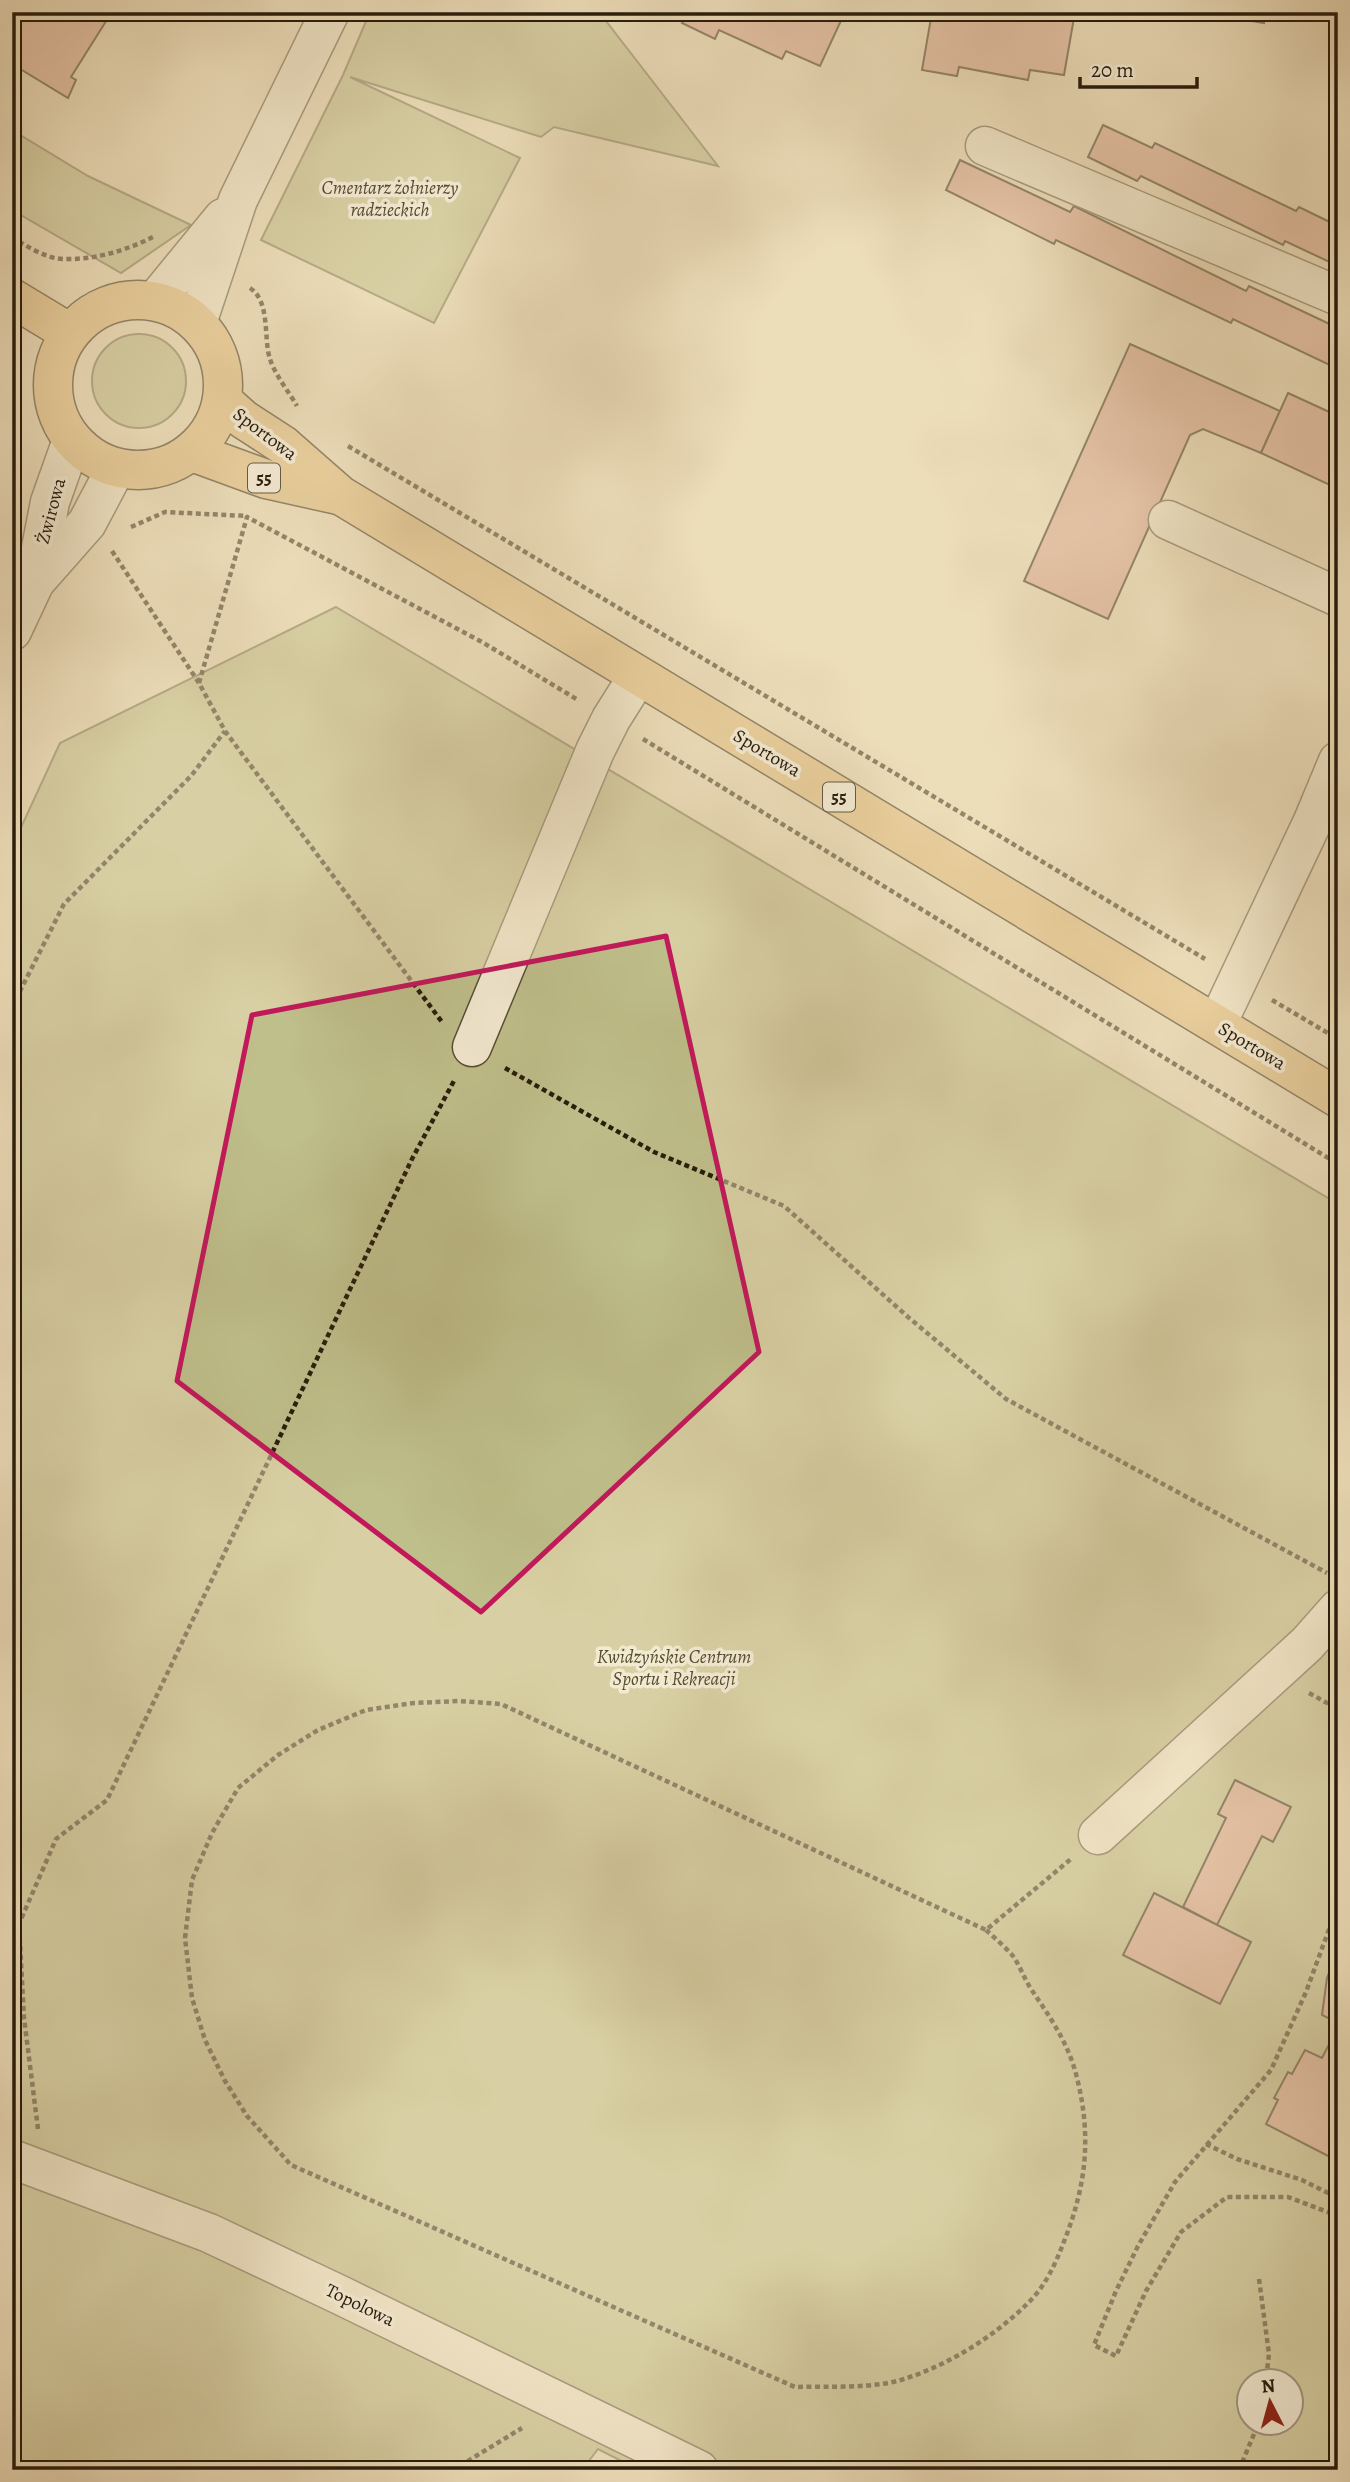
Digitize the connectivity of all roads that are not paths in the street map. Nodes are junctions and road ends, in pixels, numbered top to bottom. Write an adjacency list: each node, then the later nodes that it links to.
1 (330, 12): 3 (street)
2 (985, 146): 4 (street)
3 (238, 200): 6 (street); 7 (street)
4 (1338, 296)
5 (12, 298): 8 (main road)
6 (155, 301): 7 (main road); 8 (main road)
7 (197, 323): 9 (main road)
8 (70, 333): 10 (main road)
9 (222, 400): 11 (main road); 13 (main road, Sportowa / 55)
10 (72, 440): 12 (main road); 15 (street, Żwirowa)
11 (192, 452): 12 (main road); 13 (main road, Sportowa / 55)
12 (116, 468): 15 (street, Żwirowa)
13 (340, 495): 18 (main road, Sportowa / 55)
14 (1168, 520): 16 (street)
15 (34, 584): 17 (street, Żwirowa)
16 (1338, 597)
17 (12, 631)
18 (638, 676): 20 (main road, Sportowa / 55); 21 (street)
19 (1338, 761): 20 (street)
20 (1217, 1024): 22 (main road, Sportowa / 55)
21 (472, 1047)
22 (1338, 1098)
23 (1338, 1609): 24 (street)
24 (1098, 1835)
25 (28, 2165): 26 (street, Topolowa)
26 (699, 2470)

